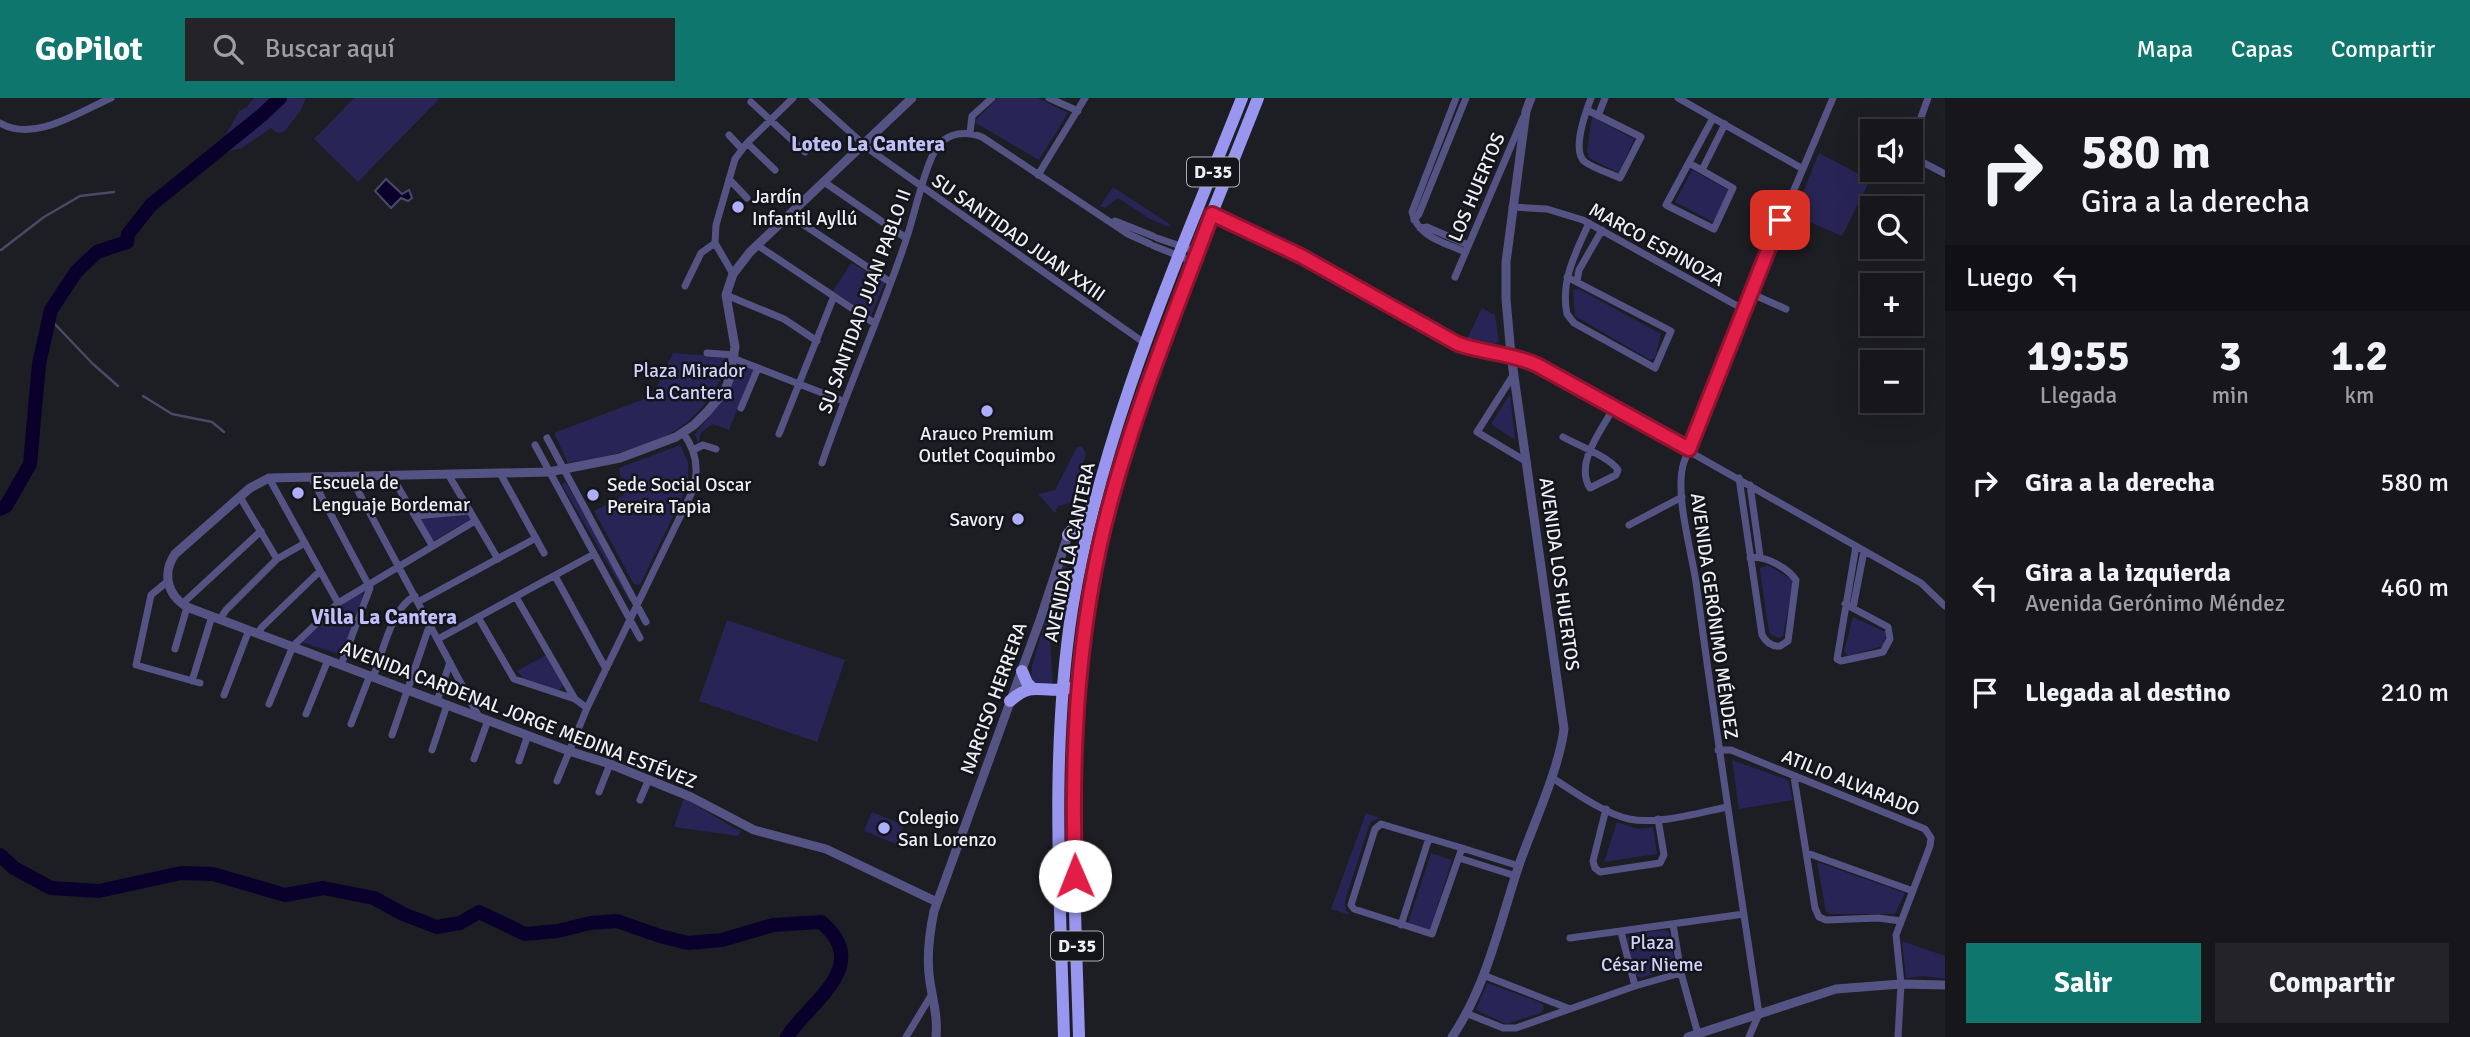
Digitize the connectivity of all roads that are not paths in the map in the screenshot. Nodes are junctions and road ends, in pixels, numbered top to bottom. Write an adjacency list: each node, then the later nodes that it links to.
1 (111, 98): 26 (street)
2 (793, 98): 25 (street)
3 (812, 98): 30 (street, SU SANTIDAD JUAN XXIII)
4 (912, 98): 30 (street)
5 (992, 98): 28 (street)
6 (1049, 98): 20 (street)
7 (1085, 98): 20 (street)
8 (1242, 98): 55 (highway, AVENIDA LA CANTERA / D-35)
9 (1258, 98): 45 (highway, AVENIDA LA CANTERA / D-35)
10 (1455, 98): 48 (street)
11 (1466, 98): 48 (street)
12 (1531, 98): 21 (street, AVENIDA LOS HUERTOS)
13 (1591, 98): 19 (street)
14 (1605, 98): 22 (street)
15 (1678, 98): 23 (street)
16 (1833, 98): 35 (street, AVENIDA GERÓNIMO MÉNDEZ)
17 (1928, 98): 24 (street)
18 (751, 102): 25 (street)
19 (1587, 110): 22 (street); 22 (street)
20 (1078, 111): 39 (street)
21 (1526, 111): 44 (street, AVENIDA LOS HUERTOS); 54 (street, LOS HUERTOS)
22 (1598, 116)
23 (1713, 118): 27 (street); 34 (street)
24 (1920, 119)
25 (770, 120): 31 (street); 32 (street)
26 (0, 123)
27 (1725, 124): 35 (street); 37 (street)
28 (970, 133): 39 (street); 42 (street, SU SANTIDAD JUAN PABLO II)
29 (729, 135): 31 (street)
30 (863, 145): 41 (street); 42 (street, SU SANTIDAD JUAN XXIII)
31 (745, 146): 36 (street); 40 (street)
32 (805, 152)
33 (1923, 162): 38 (street)
34 (1689, 163): 37 (street); 37 (street)
35 (1803, 169): 63 (street, AVENIDA GERÓNIMO MÉNDEZ)
36 (775, 170)
37 (1702, 170)
38 (1945, 174)
39 (1038, 175): 47 (street)
40 (729, 179): 43 (street); 52 (street)
41 (824, 182): 46 (street); 51 (street)
42 (922, 188): 51 (street, SU SANTIDAD JUAN PABLO II); 70 (street, SU SANTIDAD JUAN XXIII)
43 (747, 198)
44 (1512, 207): 49 (street, MARCO ESPINOZA); 72 (street, AVENIDA LOS HUERTOS)
45 (1212, 214): 56 (highway, AVENIDA LA CANTERA / D-35); 72 (street)
46 (789, 215): 53 (street); 61 (street)
47 (1104, 217): 55 (street); 55 (street)
48 (1414, 220): 54 (street)
49 (1589, 223): 50 (street, MARCO ESPINOZA); 59 (street)
50 (1602, 230): 60 (street); 66 (street, MARCO ESPINOZA)
51 (906, 238): 61 (street, SU SANTIDAD JUAN PABLO II)
52 (715, 243): 57 (street); 62 (street)
53 (757, 245): 57 (street); 65 (street)
54 (1466, 249): 58 (street, LOS HUERTOS)
55 (1181, 251): 56 (street); 70 (highway, AVENIDA LA CANTERA / D-35)
56 (1196, 257): 112 (highway, AVENIDA LA CANTERA / D-35)
57 (733, 274): 64 (street)
58 (1455, 277)
59 (1567, 277): 60 (street); 60 (street)
60 (1577, 281)
61 (890, 282): 68 (street, SU SANTIDAD JUAN PABLO II)
62 (685, 286)
63 (1750, 293): 66 (street, AVENIDA GERÓNIMO MÉNDEZ); 67 (street)
64 (726, 295): 69 (street); 73 (street)
65 (834, 296): 68 (street); 69 (street)
66 (1743, 309): 86 (street, AVENIDA GERÓNIMO MÉNDEZ)
67 (1786, 309)
68 (874, 323): 77 (street, SU SANTIDAD JUAN PABLO II)
69 (817, 341): 76 (street)
70 (1146, 344): 103 (highway, AVENIDA LA CANTERA / D-35)
71 (707, 353): 73 (street)
72 (1511, 355): 75 (street, AVENIDA LOS HUERTOS); 78 (street)
73 (735, 357): 74 (street); 80 (street)
74 (758, 368): 76 (street); 79 (street)
75 (1515, 374): 89 (street, AVENIDA LOS HUERTOS); 89 (street)
76 (800, 384): 77 (street); 81 (street)
77 (843, 401): 90 (street, SU SANTIDAD JUAN PABLO II)
78 (1614, 407): 86 (street); 88 (street)
79 (741, 408)
80 (683, 433): 87 (street); 91 (street)
81 (779, 434)
82 (547, 438): 91 (street)
83 (1563, 438): 88 (street)
84 (535, 445): 92 (street)
85 (716, 449): 87 (street)
86 (1689, 449): 99 (street); 102 (street, AVENIDA GERÓNIMO MÉNDEZ)
87 (693, 450): 131 (street)
88 (1590, 451): 88 (street)
89 (1527, 462): 175 (street, AVENIDA LOS HUERTOS)
90 (822, 463)
91 (564, 470): 92 (street); 131 (street)
92 (549, 472): 93 (street); 118 (street)
93 (499, 473): 94 (street); 111 (street)
94 (448, 474): 95 (street); 104 (street)
95 (391, 475): 96 (street); 105 (street)
96 (350, 476): 97 (street); 123 (street)
97 (311, 477): 98 (street); 127 (street)
98 (269, 478): 101 (street); 113 (street)
99 (1738, 478): 100 (street); 120 (street)
100 (1750, 485): 115 (street); 119 (street)
101 (240, 497): 108 (street); 126 (street)
102 (1682, 497): 107 (street); 170 (street, AVENIDA GERÓNIMO MÉNDEZ)
103 (1096, 503): 109 (highway, AVENIDA LA CANTERA / D-35); 110 (highway)
104 (470, 511): 105 (street); 106 (street)
105 (415, 516): 114 (street)
106 (475, 521): 114 (street); 122 (street)
107 (1629, 525)
108 (261, 531): 121 (street); 133 (street)
109 (1089, 532): 110 (highway); 112 (highway); 154 (highway, AVENIDA LA CANTERA / D-35)
110 (1068, 535): 150 (street, NARCISO HERRERA)
111 (536, 538): 117 (street); 122 (street)
112 (1101, 540): 152 (highway, AVENIDA LA CANTERA / D-35)
113 (304, 543): 121 (street); 124 (street)
114 (432, 545): 123 (street)
115 (1856, 546): 116 (street); 132 (street)
116 (1864, 551): 134 (street); 135 (street)
117 (544, 552)
118 (594, 554): 125 (street); 138 (street)
119 (1760, 556): 120 (street); 120 (street)
120 (1750, 558)
121 (277, 559): 137 (street)
122 (498, 559): 129 (street)
123 (398, 566): 127 (street); 129 (street)
124 (320, 570): 130 (street); 141 (street)
125 (555, 576): 128 (street); 149 (street)
126 (168, 581): 133 (street); 137 (street)
127 (369, 583): 130 (street); 148 (street)
128 (516, 597): 136 (street); 157 (street)
129 (416, 599): 140 (street); 151 (street)
130 (338, 603): 144 (street)
131 (637, 604): 138 (street); 139 (street)
132 (1845, 604): 135 (street); 135 (street)
133 (185, 605): 137 (street, AVENIDA CARDENAL JORGE MEDINA ESTÉVEZ); 145 (street)
134 (1945, 606)
135 (1853, 608)
136 (478, 617): 143 (street); 157 (street)
137 (216, 618): 141 (street, AVENIDA CARDENAL JORGE MEDINA ESTÉVEZ)
138 (630, 618): 142 (street); 149 (street)
139 (646, 622)
140 (430, 624): 143 (street); 155 (street)
141 (254, 632): 144 (street, AVENIDA CARDENAL JORGE MEDINA ESTÉVEZ); 156 (street)
142 (640, 638)
143 (438, 639): 147 (street)
144 (293, 646): 146 (street, AVENIDA CARDENAL JORGE MEDINA ESTÉVEZ); 160 (street)
145 (174, 649)
146 (328, 660): 148 (street, AVENIDA CARDENAL JORGE MEDINA ESTÉVEZ); 163 (street)
147 (450, 662): 158 (street); 164 (street)
148 (341, 665): 151 (street, AVENIDA CARDENAL JORGE MEDINA ESTÉVEZ)
149 (606, 669): 162 (street)
150 (1022, 671): 153 (highway); 159 (street, NARCISO HERRERA)
151 (371, 676): 155 (street, AVENIDA CARDENAL JORGE MEDINA ESTÉVEZ); 165 (street)
152 (1078, 685): 154 (highway); 212 (highway, AVENIDA LA CANTERA / D-35)
153 (1031, 687): 154 (highway); 159 (highway)
154 (1063, 689): 211 (highway, AVENIDA LA CANTERA / D-35)
155 (407, 690): 158 (street, AVENIDA CARDENAL JORGE MEDINA ESTÉVEZ); 166 (street)
156 (224, 695)
157 (575, 699): 162 (street)
158 (436, 701): 161 (street, AVENIDA CARDENAL JORGE MEDINA ESTÉVEZ)
159 (1010, 701): 190 (street, NARCISO HERRERA)
160 (269, 704)
161 (447, 705): 164 (street, AVENIDA CARDENAL JORGE MEDINA ESTÉVEZ); 168 (street)
162 (587, 708): 169 (street)
163 (306, 714)
164 (484, 718): 167 (street, AVENIDA CARDENAL JORGE MEDINA ESTÉVEZ); 171 (street)
165 (351, 724)
166 (392, 735)
167 (528, 735): 169 (street, AVENIDA CARDENAL JORGE MEDINA ESTÉVEZ); 172 (street)
168 (432, 750)
169 (569, 751): 173 (street, AVENIDA CARDENAL JORGE MEDINA ESTÉVEZ); 177 (street)
170 (1718, 751): 174 (street, ATILIO ALVARADO); 180 (street, AVENIDA GERÓNIMO MÉNDEZ)
171 (474, 759)
172 (519, 761)
173 (610, 764): 176 (street, AVENIDA CARDENAL JORGE MEDINA ESTÉVEZ); 178 (street)
174 (1794, 777): 185 (street); 189 (street, ATILIO ALVARADO)
175 (1551, 778): 181 (street); 187 (street, AVENIDA LOS HUERTOS)
176 (649, 779): 179 (street); 190 (street, AVENIDA CARDENAL JORGE MEDINA ESTÉVEZ)
177 (557, 781)
178 (599, 792)
179 (640, 800)
180 (1727, 807): 182 (street); 191 (street, AVENIDA GERÓNIMO MÉNDEZ)
181 (1606, 809): 182 (street); 182 (street)
182 (1658, 819)
183 (1429, 838): 184 (street); 194 (street); 194 (street)
184 (1462, 848): 186 (street); 187 (street)
185 (1807, 853): 189 (street); 192 (street)
186 (1459, 858): 188 (street); 194 (street)
187 (1519, 866): 188 (street, AVENIDA LOS HUERTOS)
188 (1516, 876): 198 (street, AVENIDA LOS HUERTOS)
189 (1913, 891): 192 (street, ATILIO ALVARADO)
190 (937, 902): 202 (street, NARCISO HERRERA)
191 (1744, 914): 193 (street); 206 (street, AVENIDA GERÓNIMO MÉNDEZ)
192 (1901, 921): 199 (street, ATILIO ALVARADO)
193 (1673, 924): 195 (street); 197 (street)
194 (1401, 925)
195 (1621, 932): 196 (street); 201 (street)
196 (1570, 938)
197 (1681, 973): 201 (street); 208 (street)
198 (1483, 975): 203 (street); 205 (street, AVENIDA LOS HUERTOS)
199 (1901, 984): 200 (street); 206 (street); 215 (street, ATILIO ALVARADO)
200 (1945, 985)
201 (1635, 986): 204 (street)
202 (932, 995): 209 (street); 210 (street, NARCISO HERRERA)
203 (1549, 1001): 204 (street); 207 (street)
204 (1571, 1009): 207 (street)
205 (1468, 1014): 207 (street); 213 (street, AVENIDA LOS HUERTOS)
206 (1759, 1014): 208 (street); 214 (street)
207 (1547, 1017)
208 (1693, 1035)
209 (906, 1037)
210 (936, 1037)
211 (1064, 1037)
212 (1079, 1037)
213 (1452, 1037)
214 (1749, 1037)
215 (1898, 1037)

